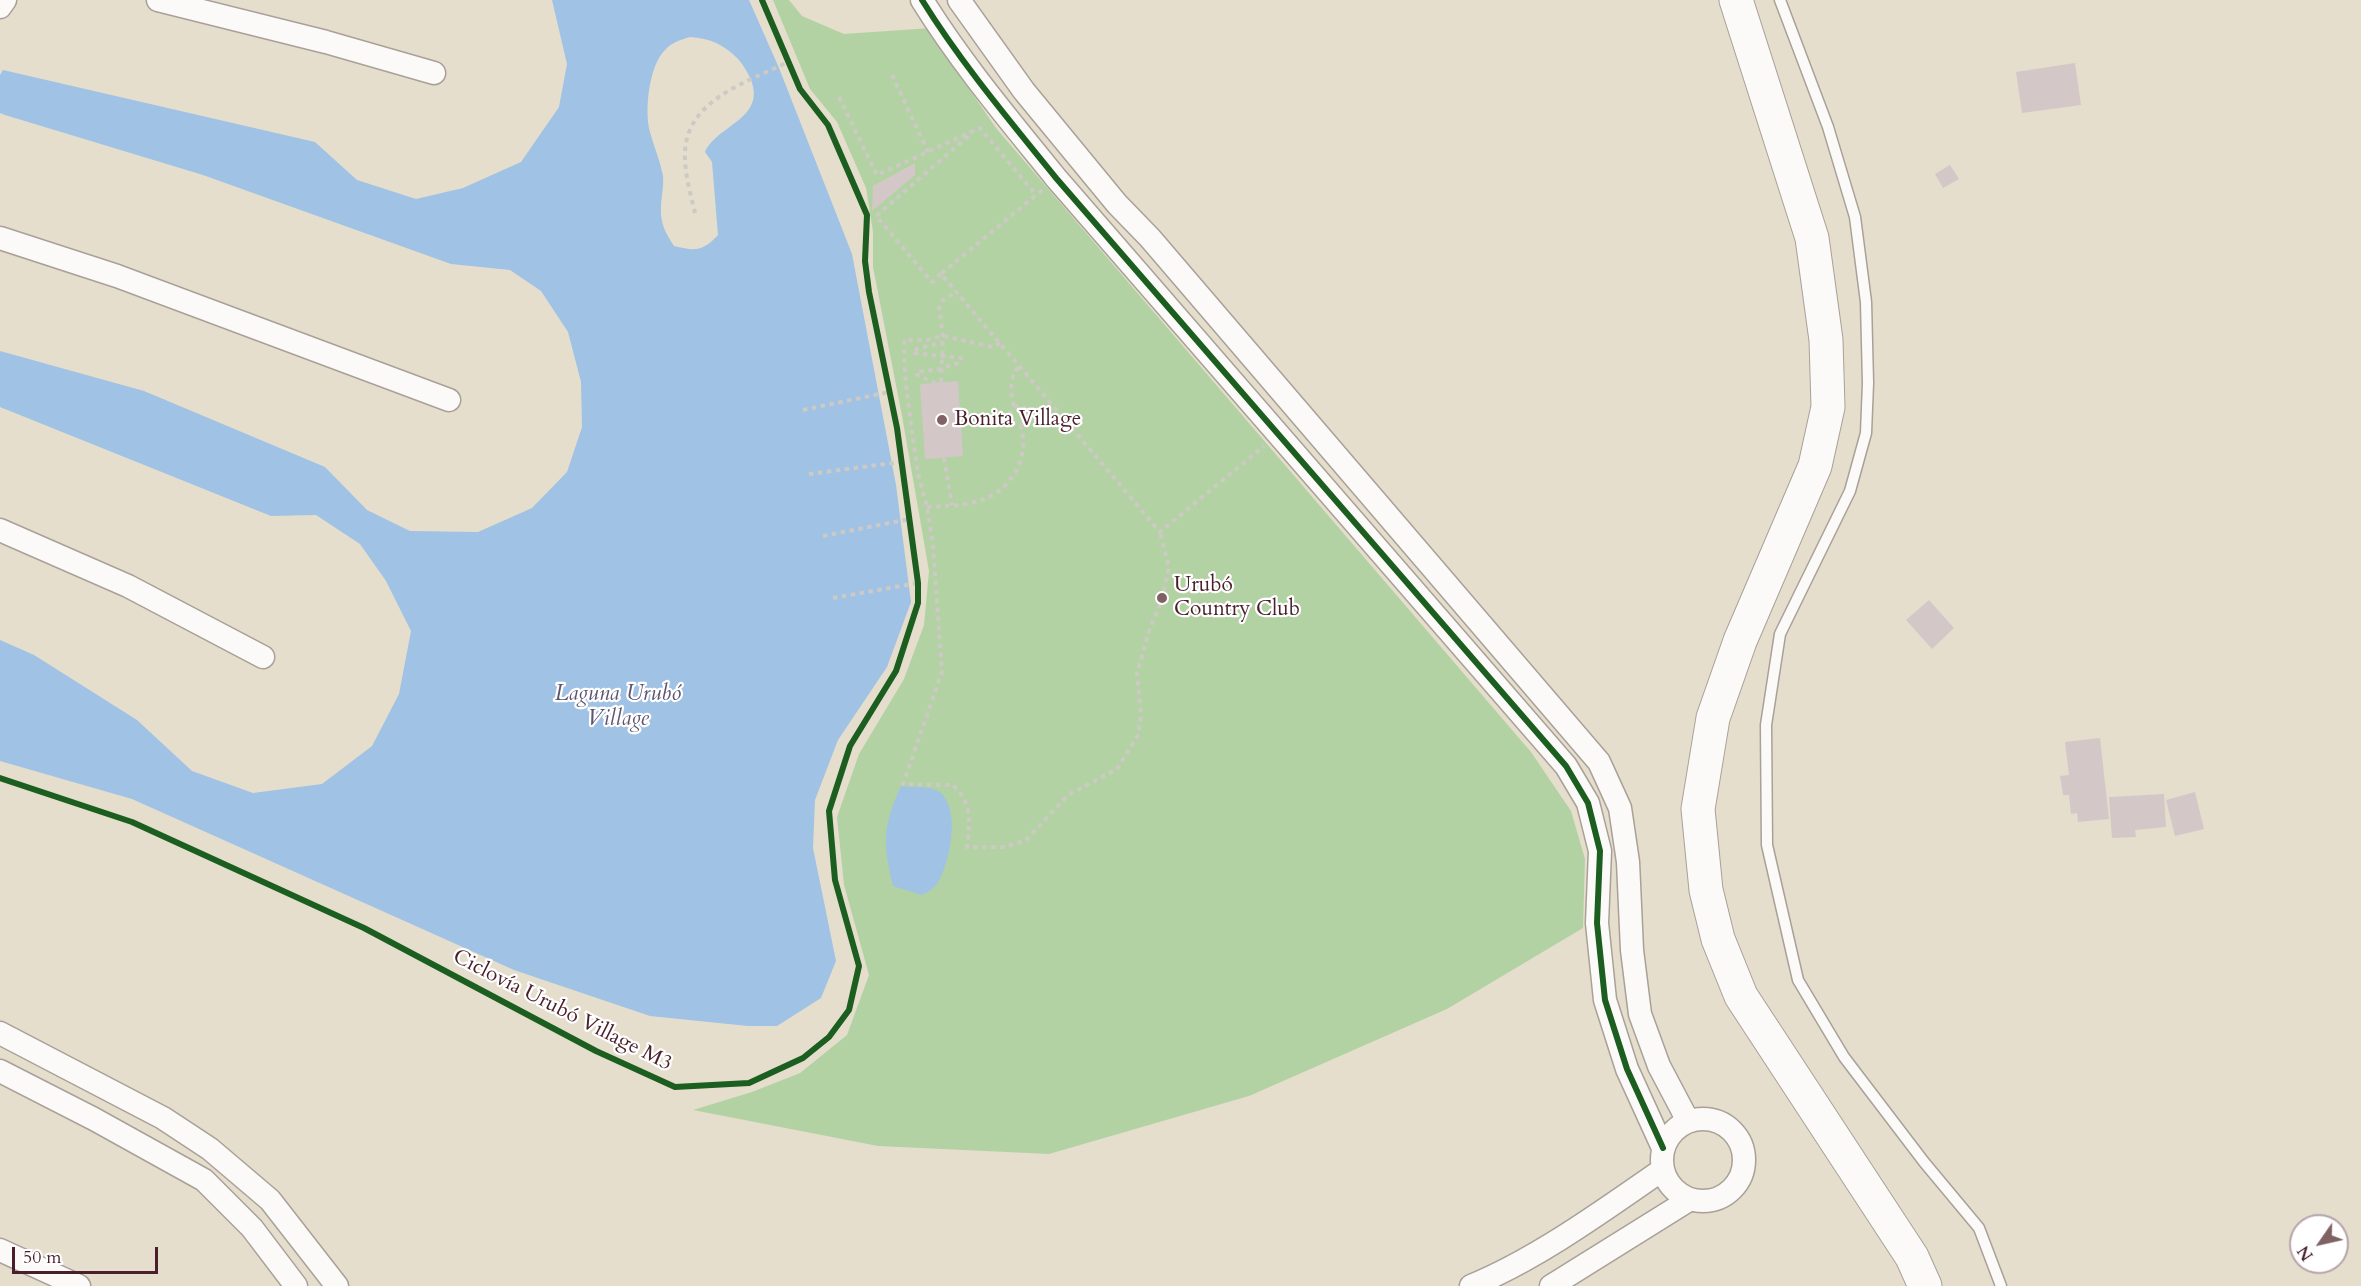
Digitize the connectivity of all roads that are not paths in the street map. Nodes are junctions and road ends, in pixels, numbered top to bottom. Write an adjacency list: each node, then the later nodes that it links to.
1 (5, 0): 7 (street)
2 (158, 0): 8 (street)
3 (922, 0): 10 (street)
4 (959, 0): 9 (street)
5 (1736, 0): 31 (main road)
6 (1780, 0): 32 (lane)
7 (0, 7)
8 (434, 73)
9 (1118, 204): 10 (street); 15 (street)
10 (1095, 223): 16 (street)
11 (0, 238): 12 (street)
12 (449, 400)
13 (0, 531): 14 (street)
14 (263, 657)
15 (1614, 794): 16 (street); 20 (street)
16 (1588, 803): 21 (street)
17 (0, 1033): 18 (street)
18 (28, 1046): 19 (street); 25 (street)
19 (7, 1075): 26 (street)
20 (1688, 1121): 21 (street); 23 (street)
21 (1663, 1148): 22 (street)
22 (1662, 1170): 23 (street); 29 (street)
23 (1689, 1200): 30 (street)
24 (0, 1250): 27 (street)
25 (309, 1250): 26 (street); 28 (street)
26 (290, 1277)
27 (79, 1286)
28 (338, 1286)
29 (1471, 1286)
30 (1551, 1286)
31 (1925, 1286)
32 (2001, 1286)

